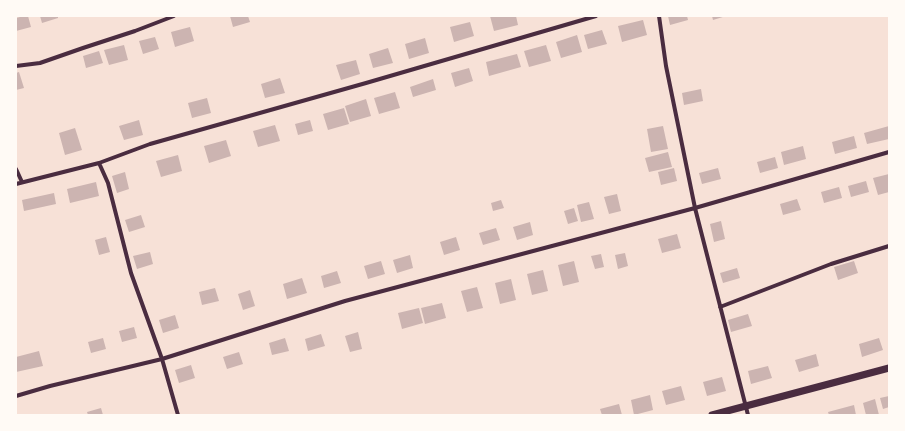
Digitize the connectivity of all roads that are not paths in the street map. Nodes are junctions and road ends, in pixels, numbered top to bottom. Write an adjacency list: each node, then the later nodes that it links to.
1 (174, 16): 4 (street)
2 (596, 16): 6 (street)
3 (659, 16): 10 (street)
4 (16, 66)
5 (889, 152): 10 (street)
6 (99, 163): 8 (street); 13 (street)
7 (16, 169): 8 (street)
8 (22, 182): 9 (street)
9 (16, 184)
10 (695, 208): 12 (street); 13 (street)
11 (889, 246): 12 (street)
12 (720, 307): 16 (street)
13 (162, 359): 15 (street); 17 (street)
14 (889, 368): 16 (main road)
15 (16, 396)
16 (746, 406): 18 (main road); 19 (street)
17 (178, 415)
18 (712, 415)
19 (748, 415)

